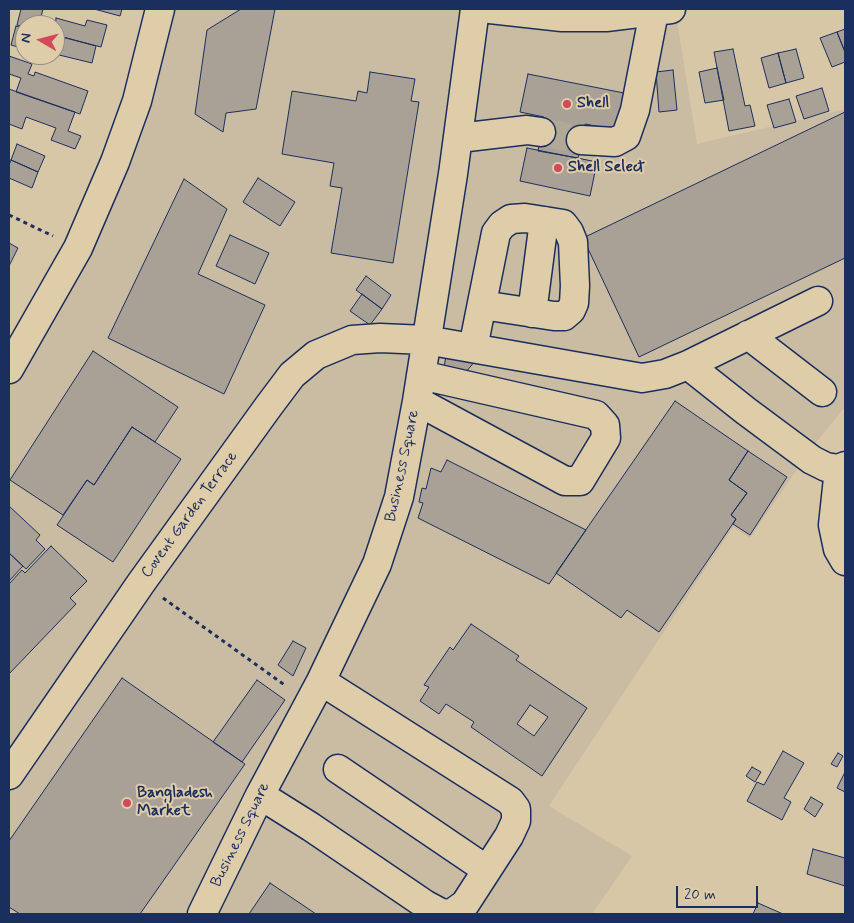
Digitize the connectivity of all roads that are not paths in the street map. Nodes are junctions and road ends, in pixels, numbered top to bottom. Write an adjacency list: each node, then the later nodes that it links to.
1 (160, 9): 16 (street)
2 (475, 9): 6 (street, Business Square)
3 (490, 9): 4 (street)
4 (662, 10): 7 (street)
5 (541, 132): 6 (street)
6 (459, 138): 13 (street, Business Square)
7 (581, 140)
8 (544, 221): 10 (street); 11 (street); 11 (street)
9 (818, 301): 12 (street, Covent Garden Terrace)
10 (482, 305): 11 (street); 14 (street)
11 (532, 313)
12 (748, 335): 15 (street, Covent Garden Terrace); 18 (street)
13 (426, 340): 14 (street, Covent Garden Terrace); 17 (street, Business Square); 23 (street, Covent Garden Terrace)
14 (473, 348): 15 (street, Covent Garden Terrace)
15 (688, 365): 19 (street)
16 (9, 369)
17 (419, 388): 17 (street); 21 (street, Business Square)
18 (822, 392)
19 (842, 468): 20 (street)
20 (845, 561)
21 (315, 691): 24 (street, Business Square); 25 (street)
22 (338, 769): 25 (street)
23 (9, 775)
24 (260, 795): 25 (street); 26 (street, Business Square)
25 (487, 870)
26 (202, 914)

